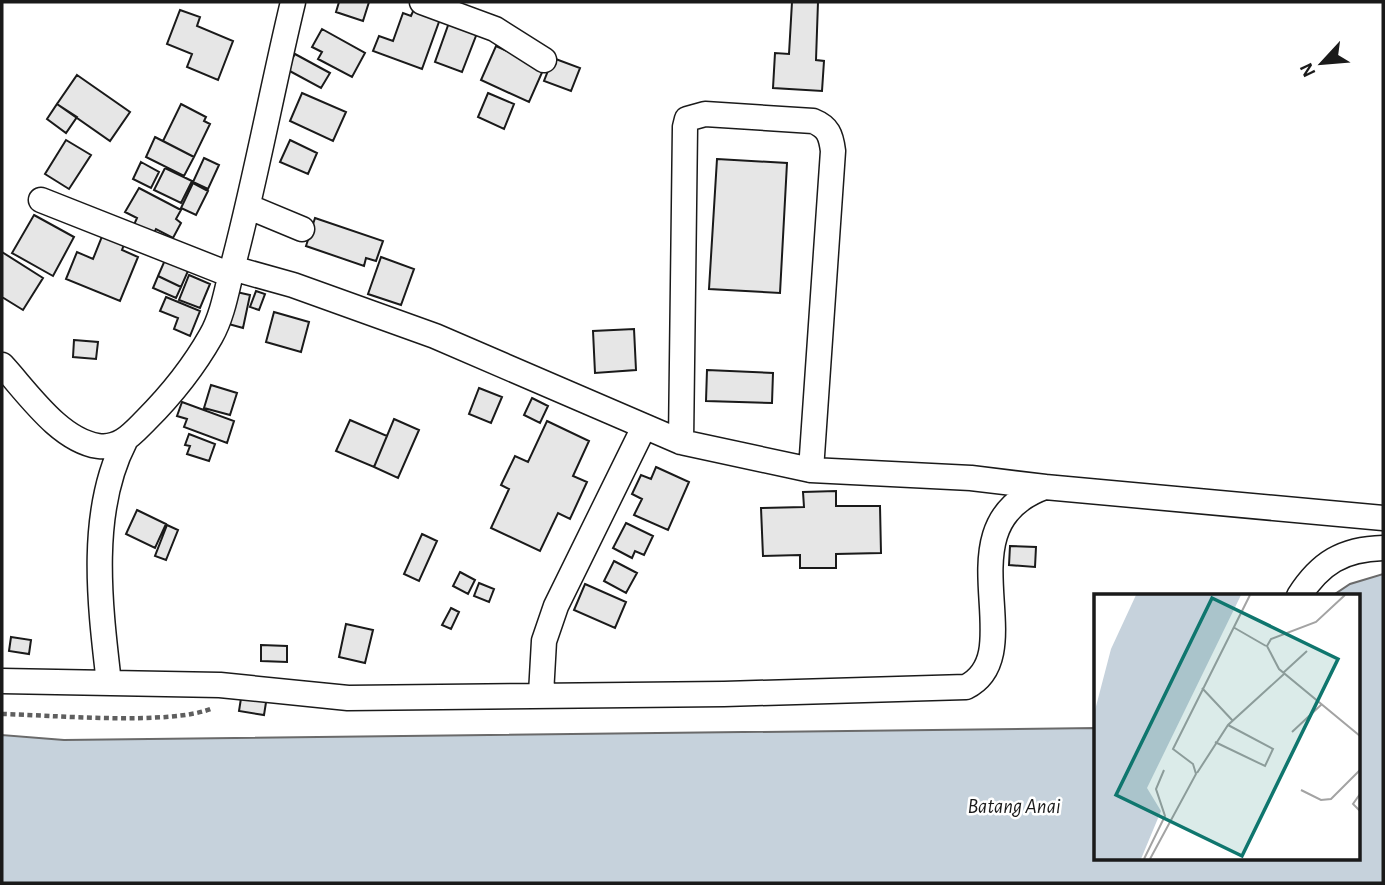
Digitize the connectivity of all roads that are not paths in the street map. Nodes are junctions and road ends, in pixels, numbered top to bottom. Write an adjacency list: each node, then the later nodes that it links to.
1 (293, 2): 5 (street)
2 (422, 2): 3 (street)
3 (544, 60)
4 (41, 200): 7 (street)
5 (249, 207): 6 (street); 7 (street)
6 (302, 229)
7 (232, 272): 9 (street); 10 (street)
8 (2, 365): 10 (street)
9 (644, 426): 11 (street); 19 (street)
10 (125, 441): 18 (street)
11 (681, 442): 12 (street); 12 (street)
12 (811, 470): 13 (street)
13 (1045, 487): 14 (street); 19 (street)
14 (1383, 518)
15 (1383, 548): 16 (street)
16 (1300, 594)
17 (2, 681): 18 (street)
18 (109, 683): 19 (street)
19 (541, 694)

